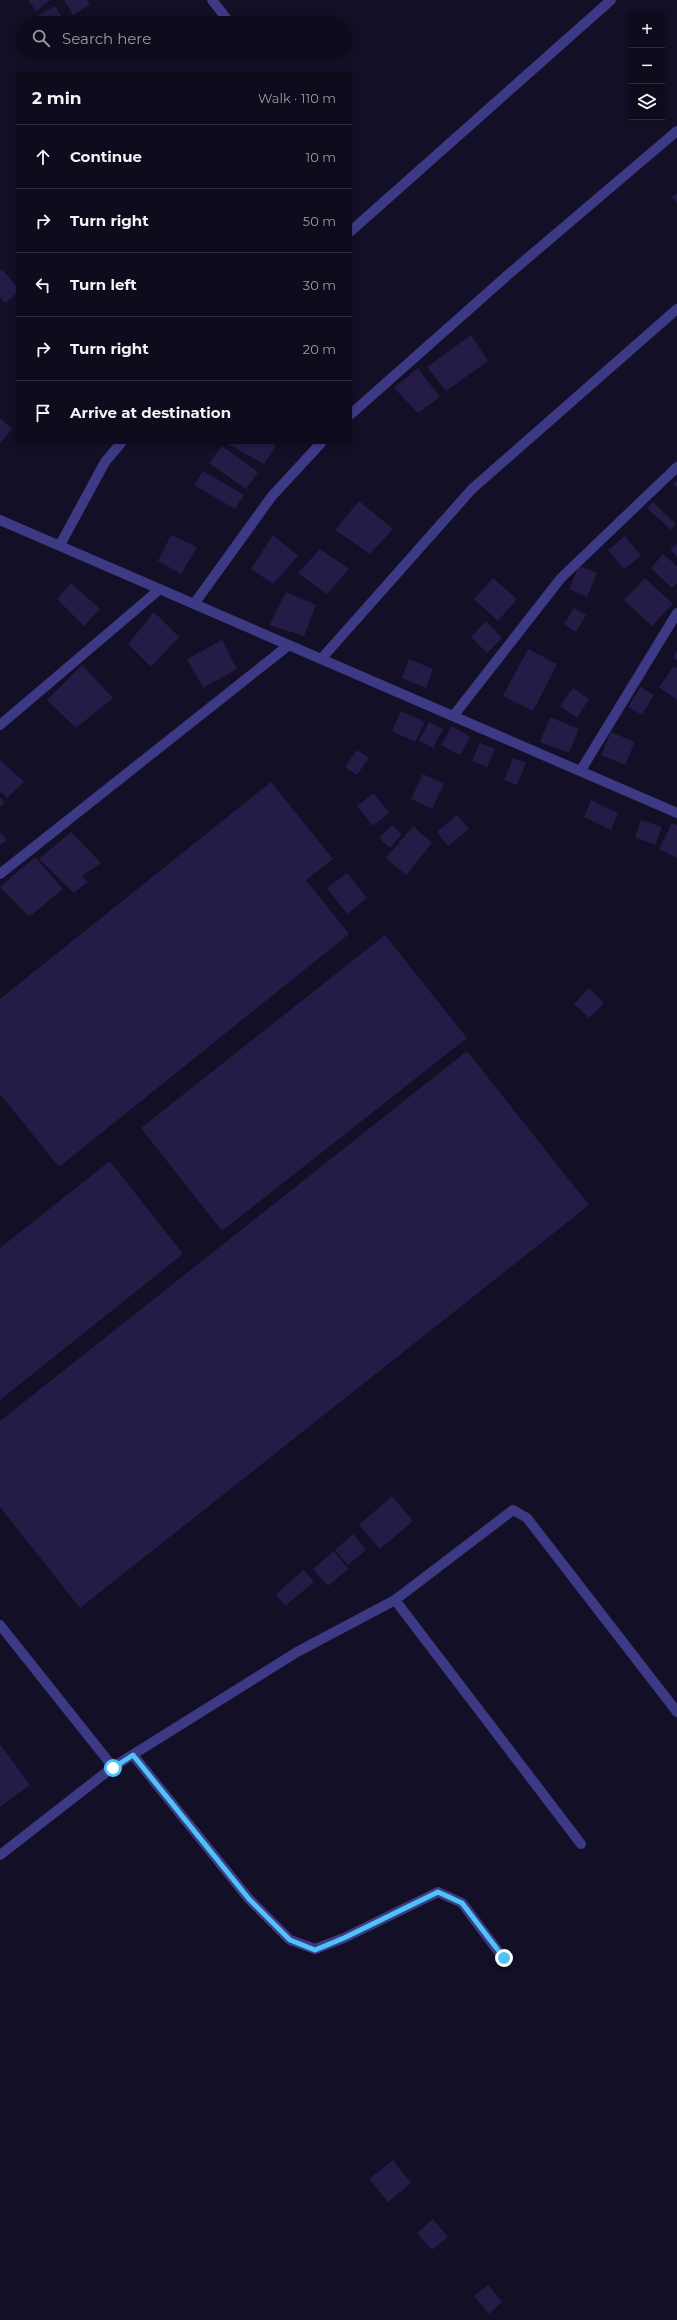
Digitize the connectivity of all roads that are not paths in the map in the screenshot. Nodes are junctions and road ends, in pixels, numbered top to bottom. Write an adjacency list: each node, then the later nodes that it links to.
1 (212, 0): 3 (street)
2 (611, 0): 5 (street)
3 (225, 16)
4 (677, 131): 7 (street)
5 (352, 230)
6 (677, 309): 17 (street)
7 (352, 413)
8 (120, 444): 12 (street)
9 (320, 444): 14 (street)
10 (677, 467): 18 (street)
11 (0, 520): 12 (street)
12 (60, 545): 13 (street)
13 (160, 588): 14 (street); 19 (street)
14 (194, 604): 16 (street)
15 (677, 613): 20 (street)
16 (289, 645): 17 (street); 22 (street)
17 (322, 658): 18 (street)
18 (454, 715): 20 (street)
19 (0, 725)
20 (580, 770): 21 (street)
21 (677, 813)
22 (0, 874)
23 (395, 1600): 25 (street); 26 (street); 28 (street)
24 (0, 1625): 27 (street)
25 (677, 1712)
26 (133, 1755): 27 (street); 30 (street)
27 (113, 1768): 29 (street)
28 (581, 1844)
29 (0, 1855)
30 (504, 1958)

